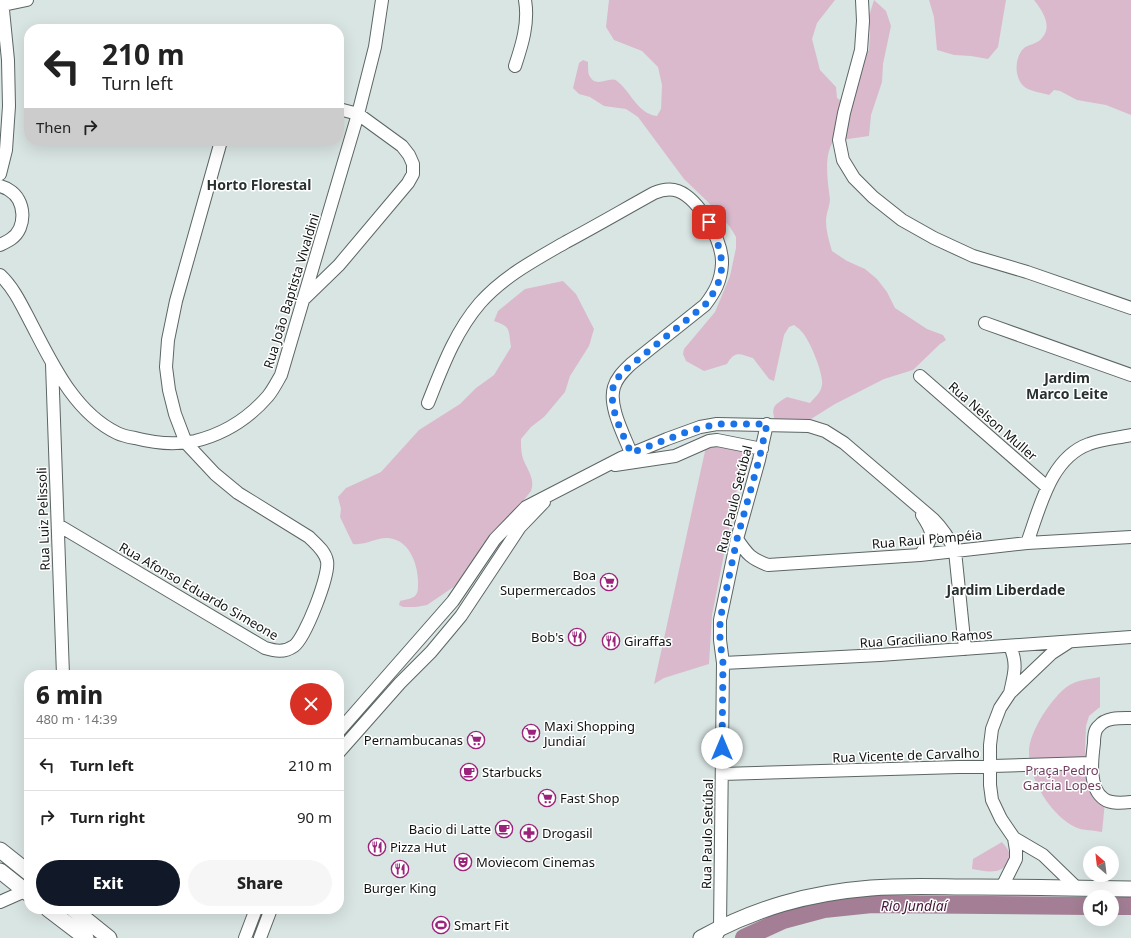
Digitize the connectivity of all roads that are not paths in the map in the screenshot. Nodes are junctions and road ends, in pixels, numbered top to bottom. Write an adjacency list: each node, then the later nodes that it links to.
1 (27, 0): 5 (street)
2 (382, 0): 8 (street, Rua João Baptista Vivaldini)
3 (525, 0): 6 (street)
4 (862, 0): 15 (street)
5 (2, 2): 10 (street)
6 (515, 66)
7 (344, 110): 8 (street)
8 (358, 114): 14 (street, Rua João Baptista Vivaldini); 14 (street)
9 (220, 146): 24 (street, Rua Afonso Eduardo Simeone)
10 (0, 174)
11 (0, 186): 12 (street)
12 (0, 245)
13 (0, 275): 17 (street, Rua João Baptista Vivaldini)
14 (304, 299): 24 (street, Rua João Baptista Vivaldini)
15 (1131, 308)
16 (985, 323): 18 (street)
17 (52, 364): 24 (street, Rua João Baptista Vivaldini); 32 (street, Rua Luiz Pelissoli)
18 (1131, 375)
19 (920, 376): 29 (street, Rua Nelson Muller)
20 (428, 403): 27 (street)
21 (767, 424): 22 (street); 26 (street, Rua Paulo Setúbal); 31 (street)
22 (700, 427): 25 (street); 27 (street)
23 (1131, 435): 29 (street)
24 (186, 443): 32 (street, Rua Afonso Eduardo Simeone)
25 (692, 449): 26 (street); 28 (street)
26 (762, 449): 34 (street, Rua Paulo Setúbal)
27 (631, 453): 28 (street)
28 (608, 466): 30 (street)
29 (1047, 487): 35 (street)
30 (552, 494): 36 (street); 39 (street)
31 (914, 503): 37 (street); 38 (street)
32 (58, 525): 47 (street, Rua Luiz Pelissoli)
33 (1131, 537): 35 (street, Rua Raul Pompéia)
34 (737, 539): 38 (street, Rua Raul Pompéia); 46 (street, Rua Paulo Setúbal)
35 (1027, 543): 37 (street, Rua Raul Pompéia)
36 (507, 547): 39 (street); 44 (street)
37 (955, 551): 38 (street, Rua Raul Pompéia); 43 (street)
38 (920, 555)
39 (473, 571): 45 (street)
40 (1131, 637): 41 (street, Rua Graciliano Ramos)
41 (1069, 642): 42 (street, Rua Graciliano Ramos); 48 (street)
42 (1010, 646): 43 (street, Rua Graciliano Ramos); 48 (street)
43 (965, 649): 46 (street, Rua Graciliano Ramos)
44 (431, 652): 45 (street); 51 (street)
45 (402, 659): 50 (street)
46 (723, 663): 54 (street, Rua Paulo Setúbal)
47 (64, 670)
48 (1010, 693): 53 (street)
49 (1131, 718): 52 (street)
50 (344, 725)
51 (344, 746)
52 (1091, 763): 53 (street, Rua Vicente de Carvalho); 55 (street)
53 (990, 767): 54 (street, Rua Vicente de Carvalho); 56 (street)
54 (722, 774): 70 (street, Rua Paulo Setúbal)
55 (1131, 802)
56 (1014, 838): 60 (street); 61 (street)
57 (0, 850): 58 (main road)
58 (24, 869)
59 (0, 871): 63 (main road)
60 (1002, 887): 61 (main road); 70 (main road)
61 (1077, 888): 62 (main road)
62 (1131, 889)
63 (24, 890)
64 (24, 893): 65 (street)
65 (0, 902)
66 (55, 914): 71 (main road)
67 (79, 914): 72 (main road)
68 (254, 914): 73 (street)
69 (269, 914): 74 (street)
70 (718, 933): 75 (main road)
71 (86, 938)
72 (109, 938)
73 (245, 938)
74 (260, 938)
75 (701, 938)

